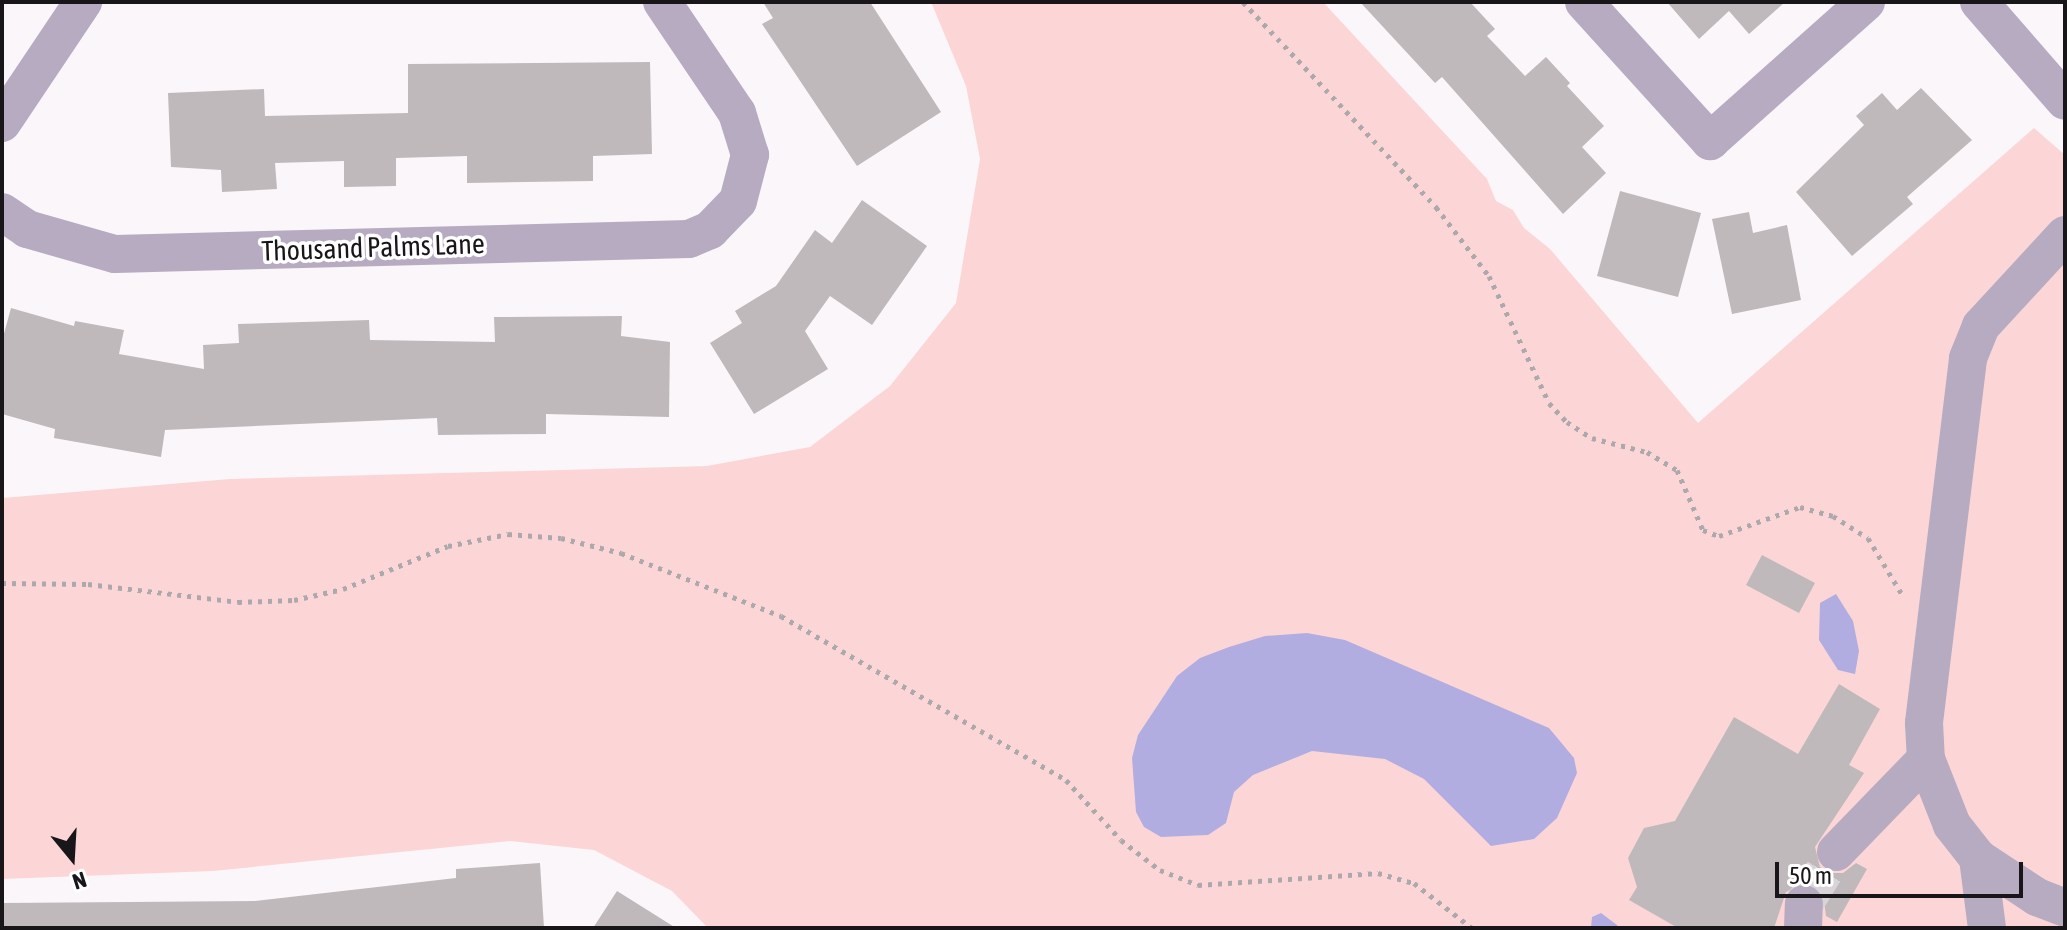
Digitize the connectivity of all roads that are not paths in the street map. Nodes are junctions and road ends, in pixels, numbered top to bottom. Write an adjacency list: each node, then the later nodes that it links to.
1 (83, 2): 7 (street)
2 (662, 2): 8 (street, Thousand Palms Lane)
3 (1584, 2): 4 (street)
4 (1866, 2)
5 (1979, 2): 6 (street)
6 (2065, 101)
7 (2, 123)
8 (2, 212)
9 (2065, 235): 10 (street)
10 (1926, 759): 11 (street); 12 (street)
11 (1836, 852)
12 (1978, 858): 13 (street); 14 (street)
13 (2065, 908)
14 (1987, 928)

